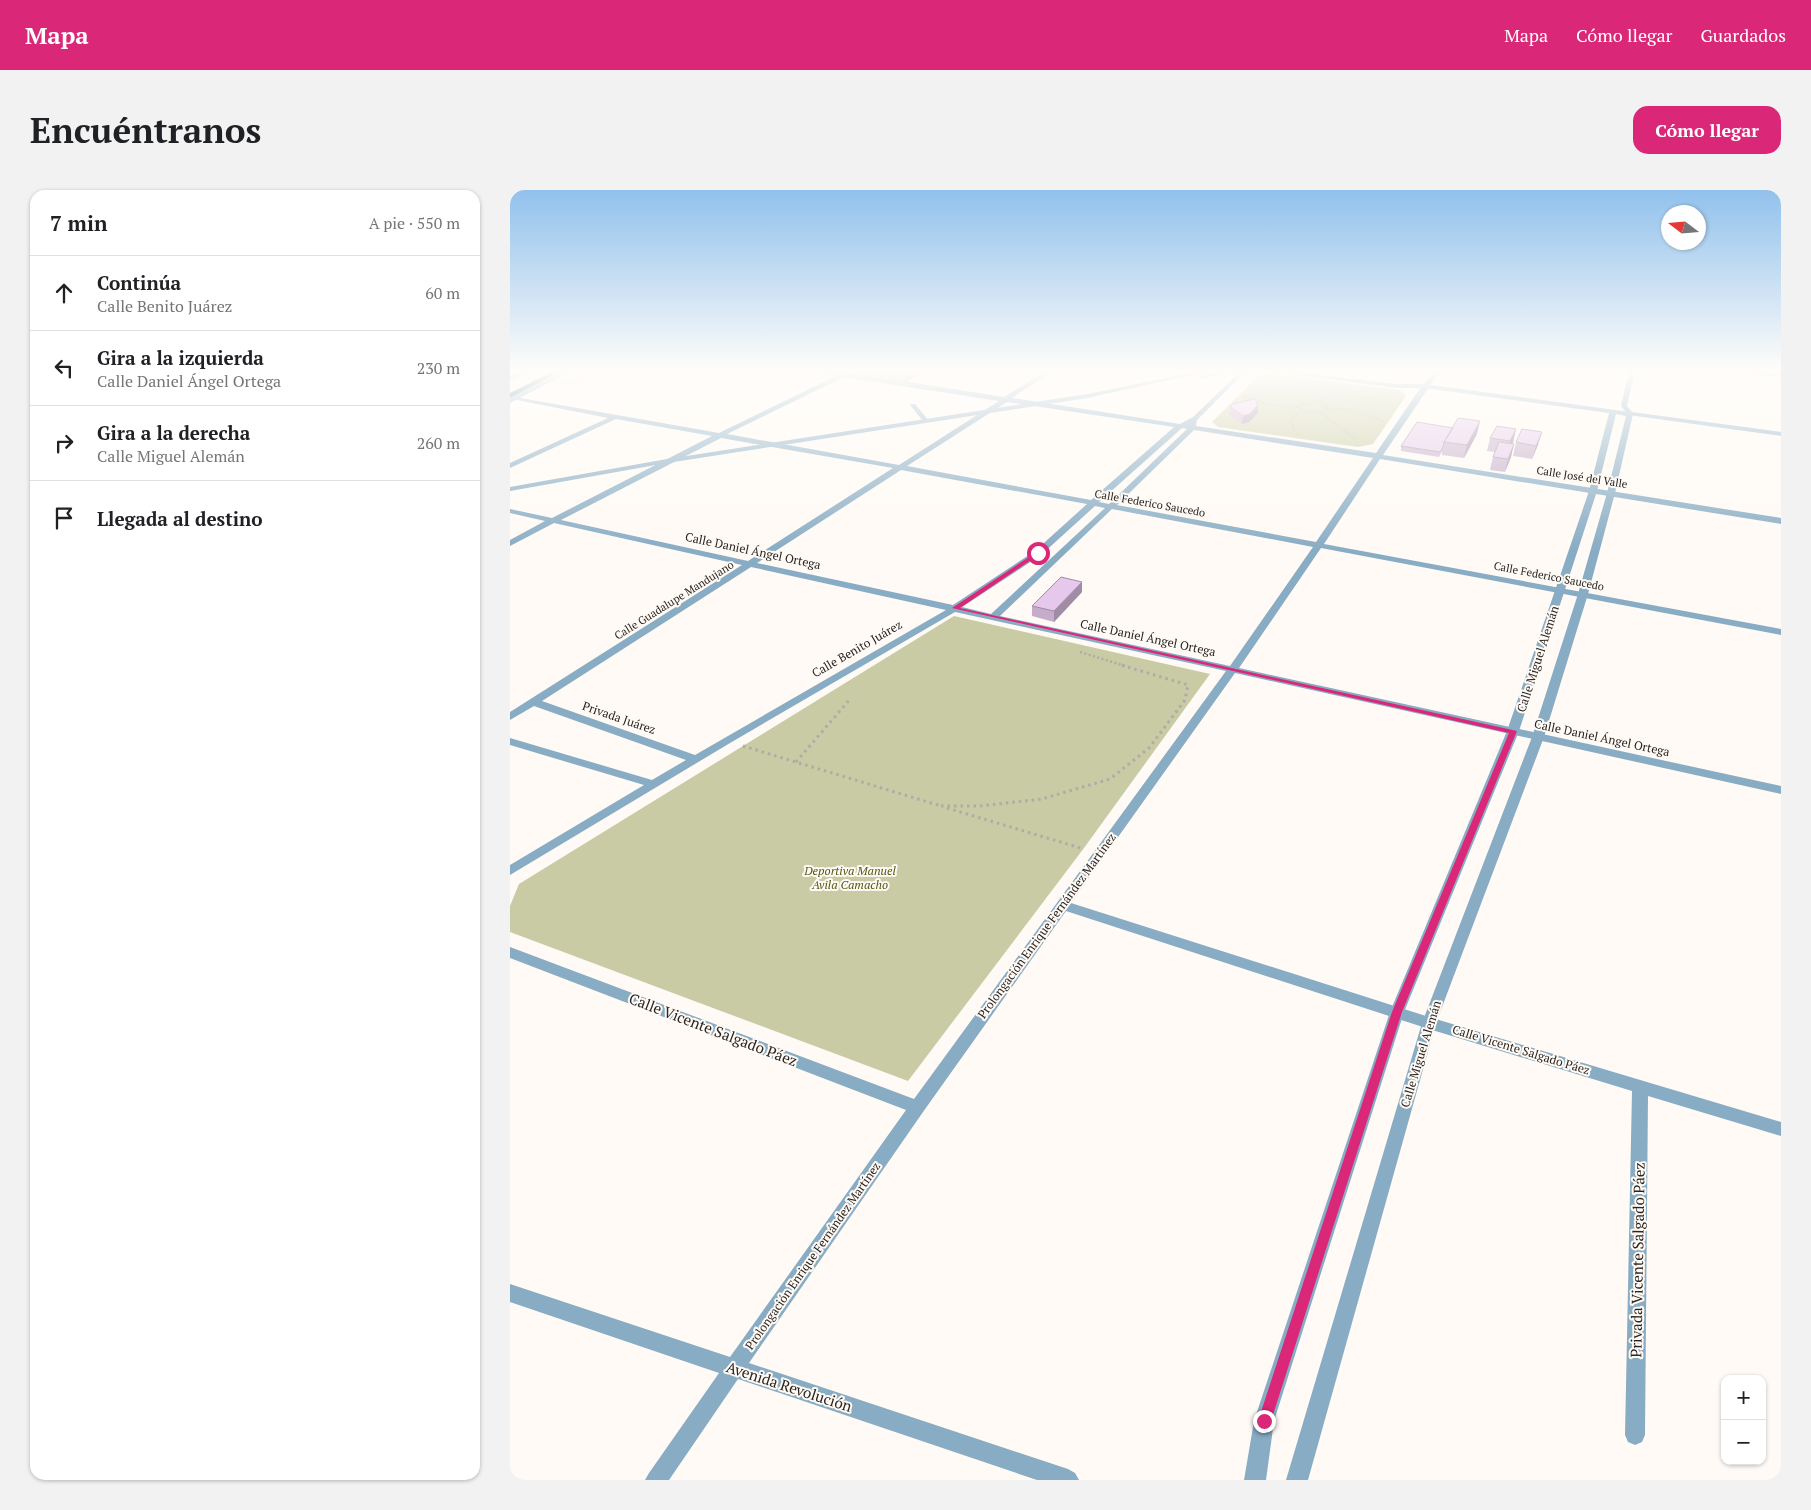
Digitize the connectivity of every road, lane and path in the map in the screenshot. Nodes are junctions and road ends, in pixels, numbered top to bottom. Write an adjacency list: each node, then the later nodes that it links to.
1 (585, 431): 26 (street)
2 (696, 431): 19 (street, Calle Federico Saucedo)
3 (726, 431): 19 (street)
4 (857, 431): 22 (street)
5 (894, 431): 23 (street)
6 (956, 431): 27 (street, Calle Guadalupe Mandujano)
7 (1173, 431): 35 (street, Calle Benito Juárez)
8 (1190, 431): 36 (street, Calle Benito Juárez)
9 (1218, 431): 24 (street, Calle José del Valle)
10 (1294, 431): 17 (path)
11 (1345, 431): 21 (path)
12 (1394, 431): 24 (street, Prolongación Enrique Fernández Martínez)
13 (1616, 431): 33 (street, Calle Miguel Alemán)
14 (1620, 431): 34 (street, Calle Miguel Alemán)
15 (1723, 431): 20 (street)
16 (1759, 431): 18 (street)
17 (1288, 434)
18 (1781, 434)
19 (718, 435): 22 (street, Calle Federico Saucedo); 25 (street)
20 (1781, 441)
21 (1351, 443)
22 (774, 445): 23 (street, Calle Federico Saucedo); 25 (street)
23 (790, 448): 27 (street, Calle Federico Saucedo); 28 (street)
24 (1378, 456): 33 (street, Calle José del Valle); 41 (street, Prolongación Enrique Fernández Martínez)
25 (667, 461): 28 (street); 29 (street)
26 (510, 466)
27 (900, 467): 35 (street, Calle Federico Saucedo); 42 (street, Calle Guadalupe Mandujano)
28 (651, 469): 29 (street); 38 (street)
29 (614, 471): 30 (street)
30 (561, 480): 31 (street); 32 (street)
31 (510, 482)
32 (510, 489)
33 (1593, 491): 34 (street, Calle José del Valle); 43 (street, Calle Miguel Alemán)
34 (1611, 494): 39 (street, Calle José del Valle); 44 (street, Calle Miguel Alemán)
35 (1092, 503): 36 (street, Calle Federico Saucedo); 45 (street, Calle Benito Juárez)
36 (1110, 507): 41 (street, Calle Federico Saucedo); 46 (street, Calle Benito Juárez)
37 (510, 511): 38 (street, Calle Daniel Ángel Ortega)
38 (552, 521): 40 (street); 42 (street, Calle Daniel Ángel Ortega)
39 (1781, 521)
40 (510, 543)
41 (1319, 545): 43 (street, Calle Federico Saucedo); 49 (street, Prolongación Enrique Fernández Martínez)
42 (752, 563): 45 (street, Calle Daniel Ángel Ortega); 51 (street, Calle Guadalupe Mandujano)
43 (1560, 590): 44 (street, Calle Federico Saucedo); 53 (street, Calle Miguel Alemán)
44 (1583, 594): 47 (street, Calle Federico Saucedo); 54 (street, Calle Miguel Alemán)
45 (955, 608): 46 (street, Calle Daniel Ángel Ortega); 56 (street, Calle Benito Juárez)
46 (993, 617): 49 (street, Calle Daniel Ángel Ortega)
47 (1781, 632)
48 (1079, 652): 61 (path)
49 (1233, 669): 53 (street, Calle Daniel Ángel Ortega); 62 (street, Prolongación Enrique Fernández Martínez)
50 (851, 698): 58 (path)
51 (533, 702): 52 (street, Calle Guadalupe Mandujano); 57 (street, Privada Juárez)
52 (510, 717)
53 (1513, 731): 54 (street, Calle Daniel Ángel Ortega); 66 (street, Calle Miguel Alemán)
54 (1538, 737): 60 (street, Calle Daniel Ángel Ortega); 67 (street, Calle Miguel Alemán)
55 (510, 741): 59 (street)
56 (726, 741): 57 (street, Calle Benito Juárez); 58 (path)
57 (695, 759): 59 (street, Calle Benito Juárez)
58 (796, 762): 61 (path)
59 (652, 784): 63 (street, Calle Benito Juárez)
60 (1781, 790)
61 (941, 806): 62 (path)
62 (1099, 853): 64 (street, Prolongación Enrique Fernández Martínez)
63 (510, 871)
64 (1062, 905): 66 (street, Calle Vicente Salgado Páez); 69 (street, Prolongación Enrique Fernández Martínez)
65 (510, 952): 69 (street, Calle Vicente Salgado Páez)
66 (1397, 1012): 67 (street, Calle Vicente Salgado Páez); 76 (street, Calle Miguel Alemán)
67 (1429, 1023): 68 (street, Calle Vicente Salgado Páez); 77 (street, Calle Miguel Alemán)
68 (1640, 1086): 70 (street, Calle Vicente Salgado Páez); 73 (street, Privada Vicente Salgado Páez)
69 (917, 1107): 72 (street, Prolongación Enrique Fernández Martínez)
70 (1781, 1129)
71 (510, 1293): 72 (street, Avenida Revolución)
72 (734, 1369): 74 (street, Prolongación Enrique Fernández Martínez); 75 (street, Avenida Revolución)
73 (1635, 1434)
74 (656, 1480)
75 (1068, 1480)
76 (1255, 1480)
77 (1297, 1480)

